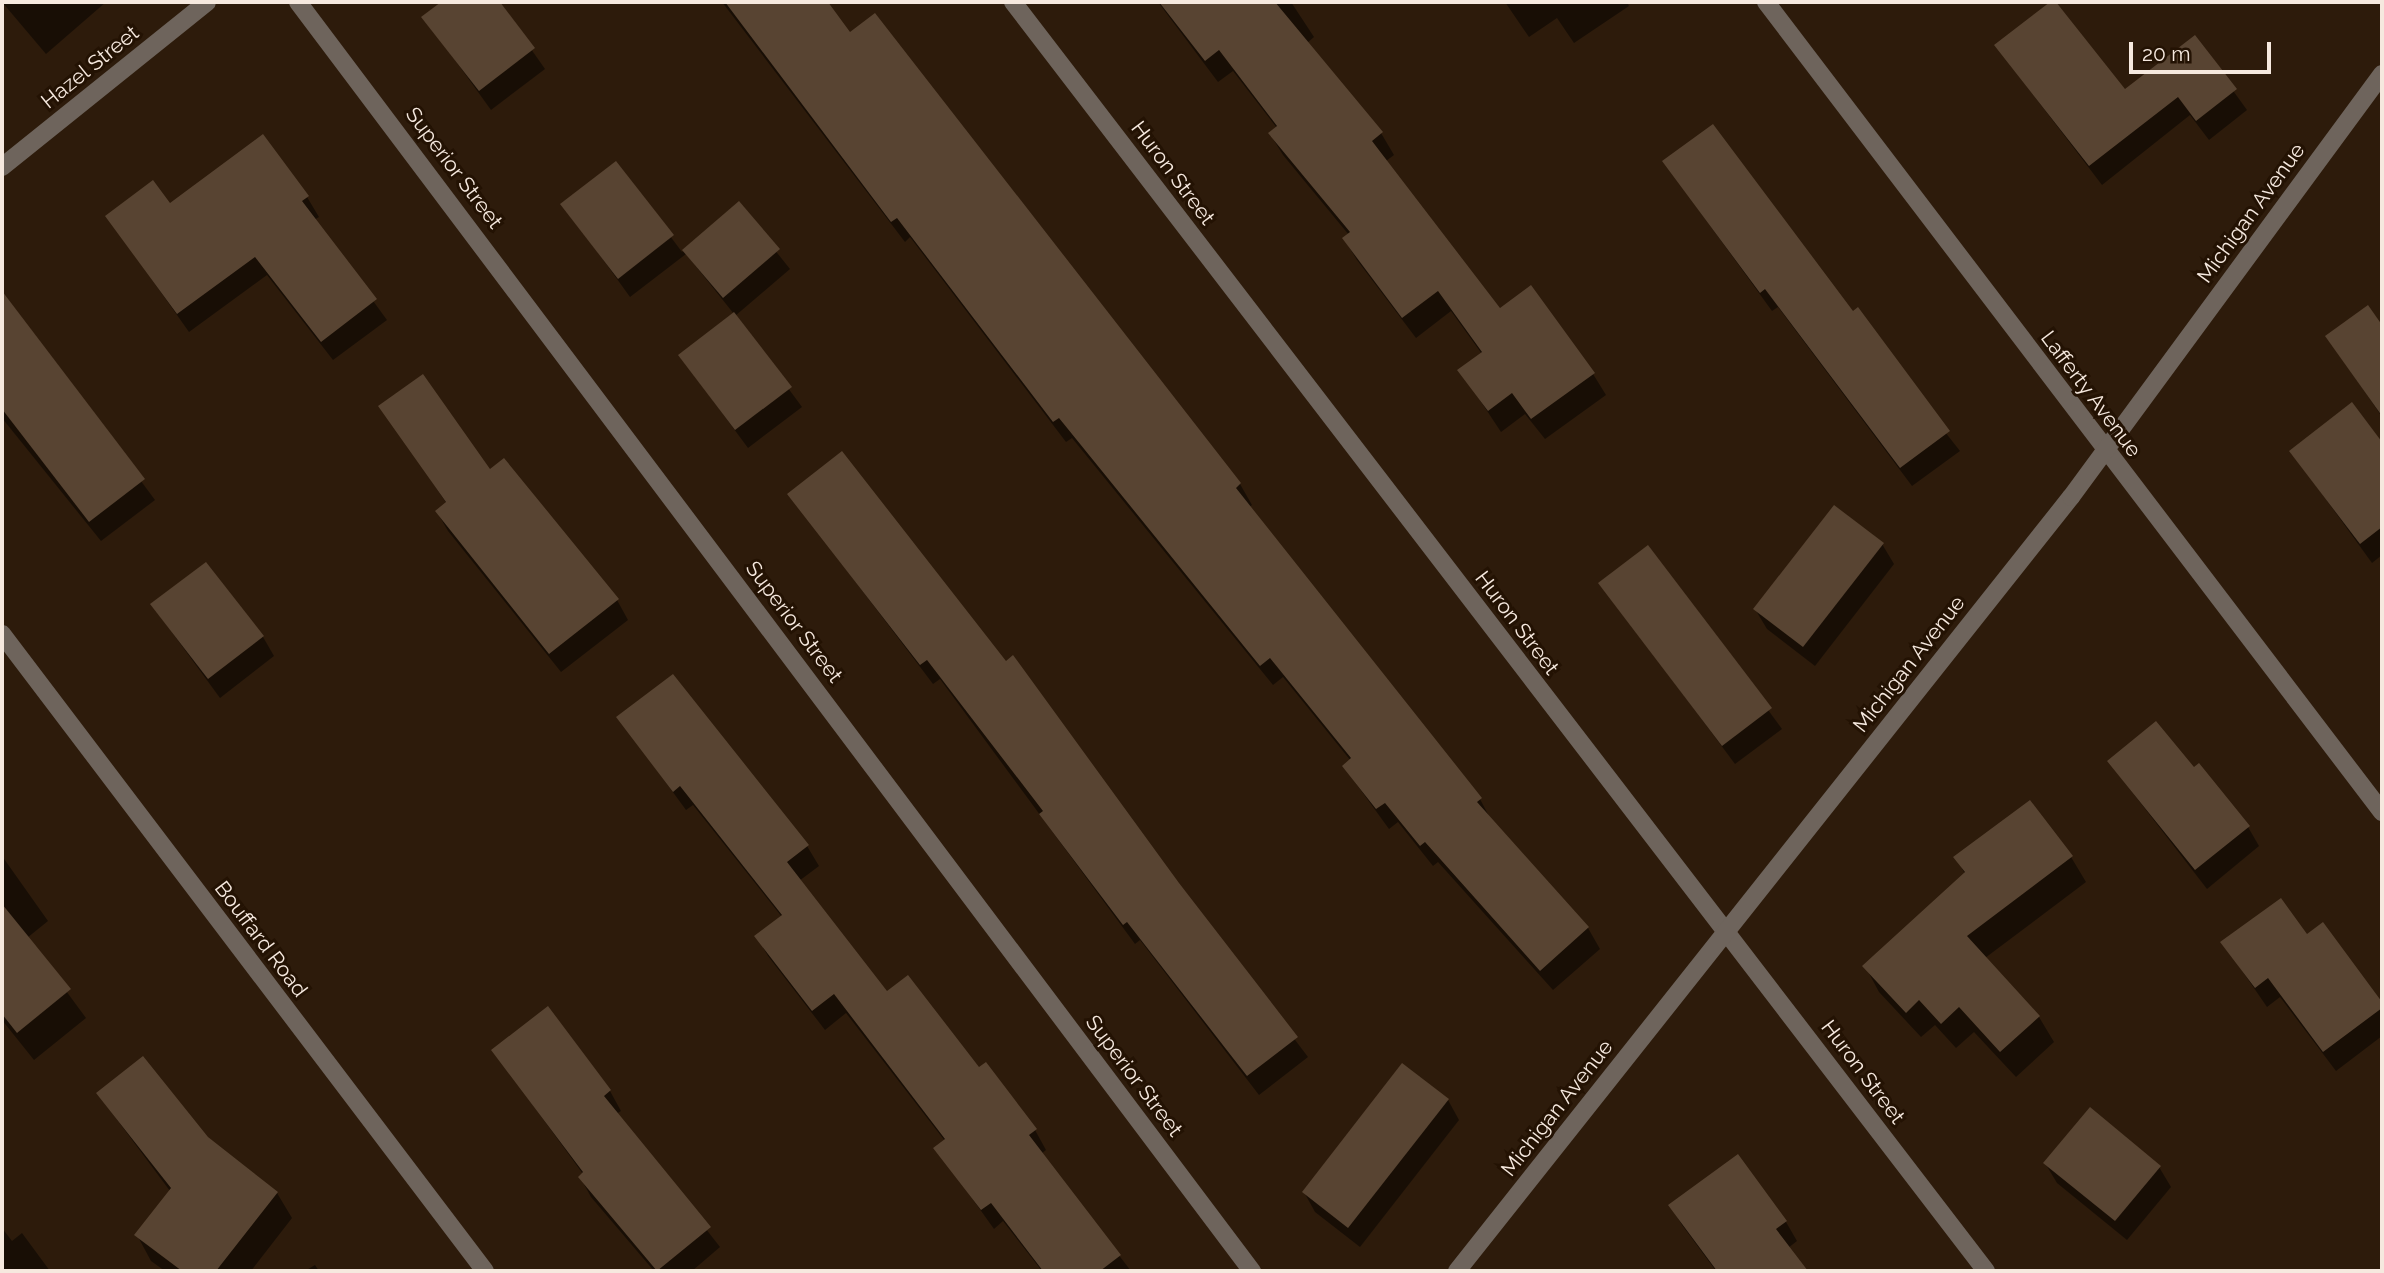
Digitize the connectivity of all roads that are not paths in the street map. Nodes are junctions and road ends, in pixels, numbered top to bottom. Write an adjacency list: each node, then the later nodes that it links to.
1 (207, 2): 6 (street, Hazel Street)
2 (298, 2): 12 (street, Superior Street)
3 (1013, 2): 10 (street, Huron Street)
4 (1766, 2): 7 (street, Lafferty Avenue)
5 (2382, 74): 7 (street, Michigan Avenue)
6 (2, 167)
7 (2105, 450): 9 (street, Lafferty Avenue); 10 (street, Michigan Avenue)
8 (2, 634): 11 (street, Bouffard Road)
9 (2382, 812)
10 (1725, 932): 13 (street, Michigan Avenue); 14 (street, Huron Street)
11 (485, 1271)
12 (1252, 1271)
13 (1457, 1271)
14 (1986, 1271)

